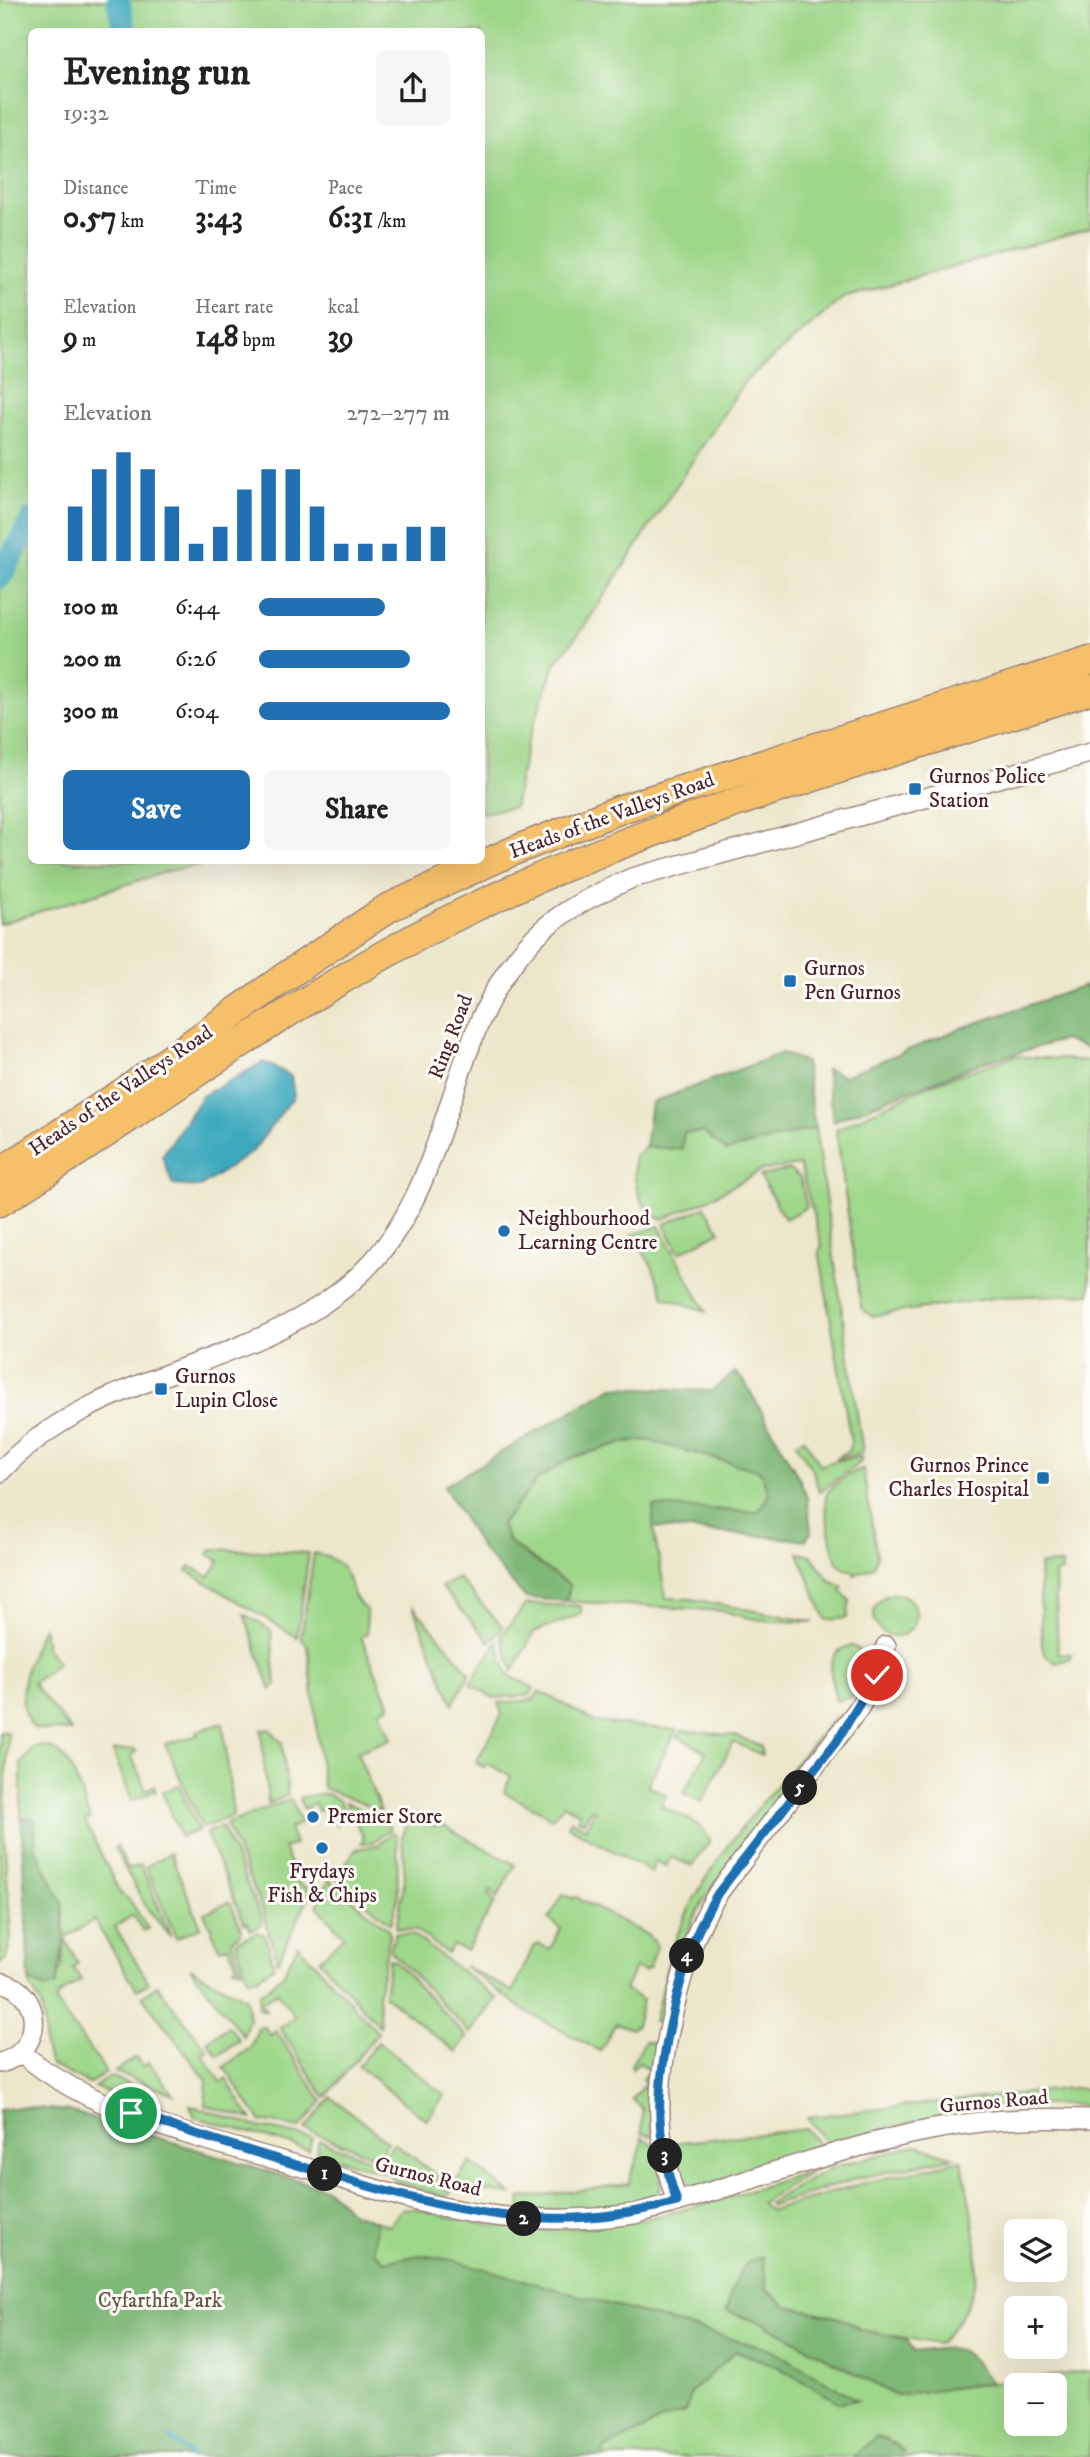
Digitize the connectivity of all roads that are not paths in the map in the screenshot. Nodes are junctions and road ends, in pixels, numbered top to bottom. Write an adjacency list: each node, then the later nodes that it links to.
1 (1090, 661): 5 (highway, Heads of the Valleys Road)
2 (1090, 690): 7 (highway, Heads of the Valleys Road)
3 (1090, 753): 8 (street, Ring Road)
4 (484, 864): 6 (highway, Heads of the Valleys Road)
5 (485, 864)
6 (0, 1172)
7 (0, 1202)
8 (0, 1472)
9 (886, 1646): 14 (street)
10 (0, 1982): 11 (street)
11 (22, 2053): 12 (street); 14 (street, Gurnos Road)
12 (0, 2063)
13 (1090, 2119): 14 (street, Gurnos Road)
14 (677, 2202)

